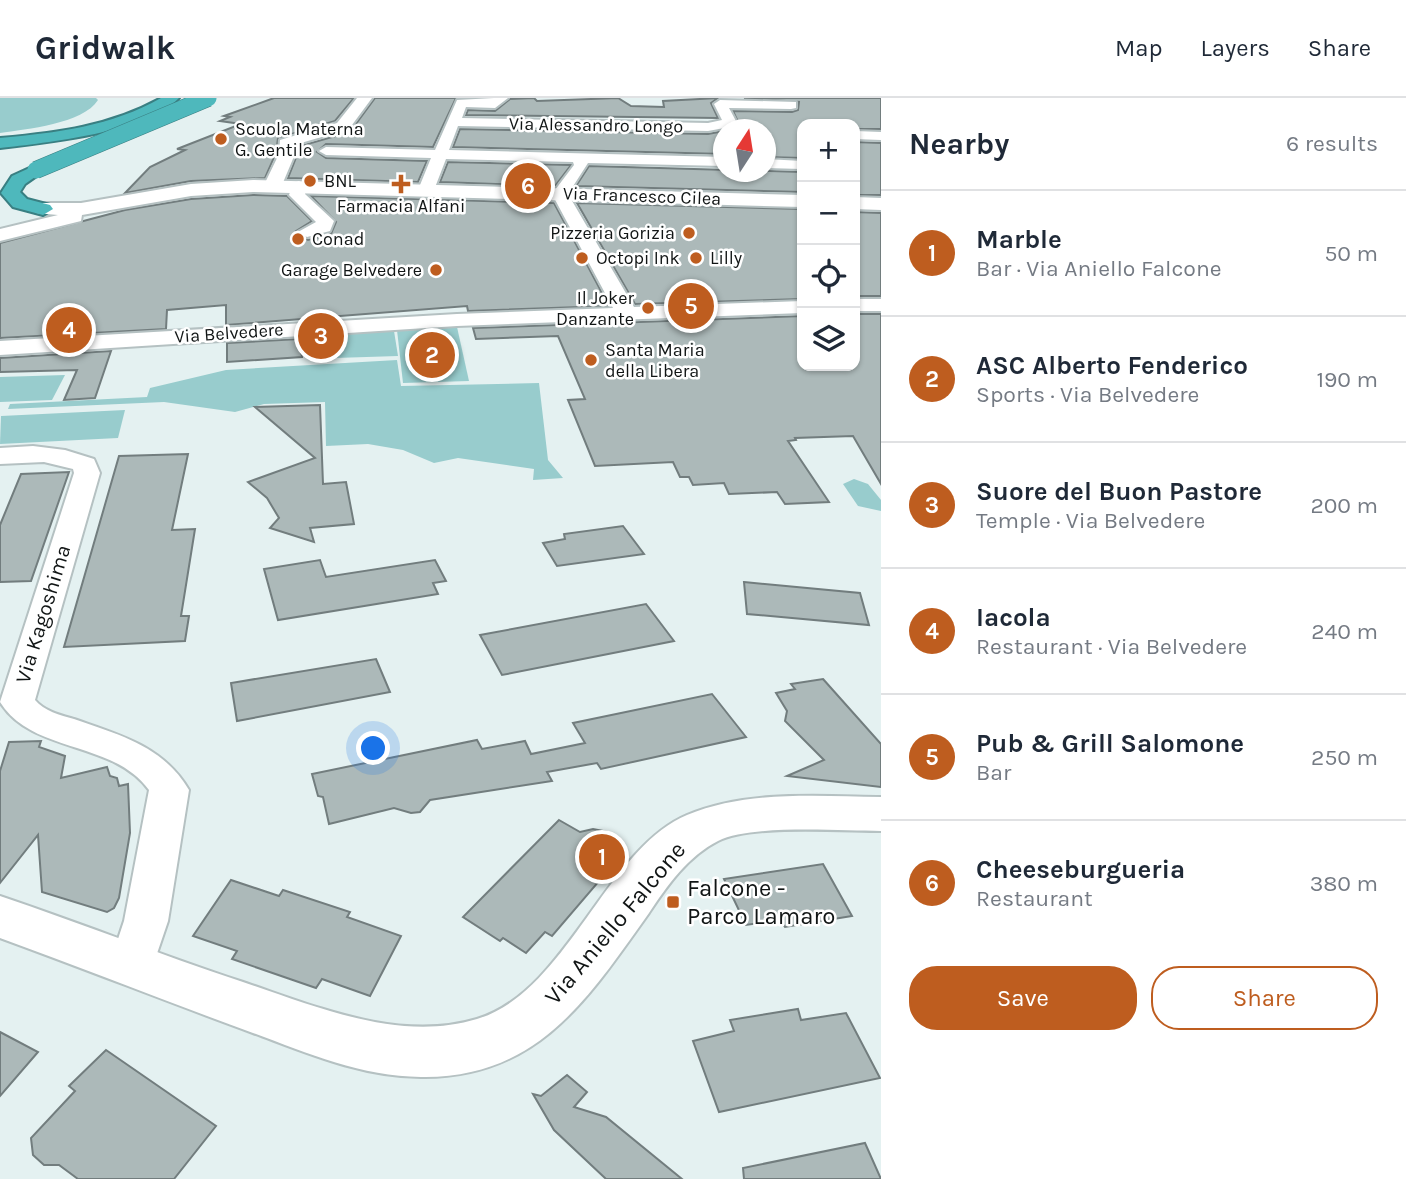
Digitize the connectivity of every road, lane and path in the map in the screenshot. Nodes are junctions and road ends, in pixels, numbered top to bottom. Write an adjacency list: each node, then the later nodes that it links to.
1 (139, 98): 11 (highway)
2 (153, 98): 11 (highway)
3 (172, 98): 11 (highway)
4 (195, 98): 28 (highway, bridge)
5 (208, 98): 37 (highway, bridge)
6 (365, 98): 30 (main road)
7 (502, 98): 12 (street)
8 (120, 103): 15 (highway)
9 (793, 106): 12 (street, Via Alessandro Longo)
10 (97, 111): 15 (highway)
11 (112, 122): 17 (highway)
12 (453, 122): 21 (street)
13 (678, 131): 22 (street)
14 (860, 135): 16 (street)
15 (0, 136)
16 (881, 136)
17 (0, 143)
18 (776, 150): 20 (street)
19 (326, 151): 21 (street)
20 (797, 151)
21 (440, 153): 23 (street); 32 (street)
22 (713, 157)
23 (578, 158): 26 (street); 33 (street)
24 (776, 164): 25 (street)
25 (797, 165)
26 (713, 171)
27 (713, 174): 33 (main road, Via Francesco Cilea)
28 (0, 182)
29 (752, 182): 34 (main road, Via Francesco Cilea)
30 (273, 186): 31 (main road, Via Francesco Cilea); 37 (main road, Via Francesco Cilea)
31 (299, 186): 32 (main road, Via Francesco Cilea); 39 (street)
32 (426, 190): 33 (main road, Via Francesco Cilea)
33 (560, 194): 44 (street)
34 (797, 199)
35 (860, 203): 36 (main road)
36 (881, 204)
37 (51, 215): 38 (main road); 40 (main road, Via Francesco Cilea)
38 (0, 220)
39 (307, 232)
40 (0, 235)
41 (881, 304): 42 (street)
42 (860, 305)
43 (797, 307): 44 (street, Via Belvedere)
44 (626, 313): 45 (street, Via Belvedere)
45 (0, 348)
46 (0, 456): 49 (street, Via Kagoshima)
47 (881, 814): 49 (main road, Via Aniello Falcone)
48 (0, 917): 49 (main road, Via Aniello Falcone)
49 (132, 966)

